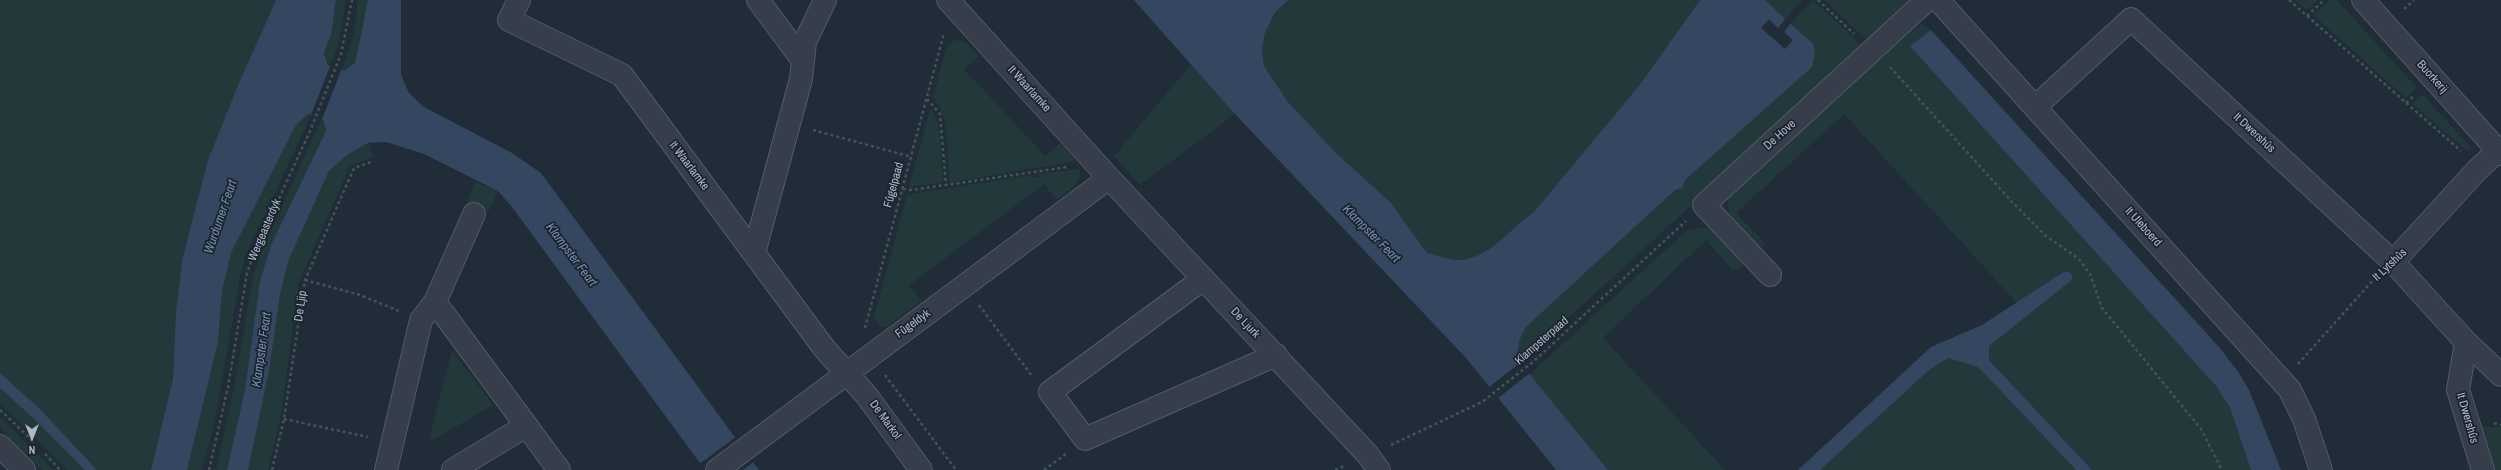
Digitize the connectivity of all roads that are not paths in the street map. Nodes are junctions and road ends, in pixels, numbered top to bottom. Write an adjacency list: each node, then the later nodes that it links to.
1 (519, 0): 13 (street, It Waarlamke)
2 (758, 0): 8 (street)
3 (825, 0): 8 (street)
4 (1927, 0): 15 (street, De Hove)
5 (1938, 0): 9 (street, It Uleboerd)
6 (2363, 0): 10 (street, Buorkerij)
7 (949, 1): 11 (street, It Waarlamke)
8 (803, 61): 13 (street)
9 (2035, 107): 14 (street, It Dwershûs); 31 (street, It Uleboerd)
10 (2500, 151): 14 (street, It Lytshûs)
11 (1109, 178): 16 (street, De Ljurk); 20 (street, Fûgeldyk)
12 (474, 214): 17 (street)
13 (754, 253): 20 (street, It Waarlamke)
14 (2393, 262): 18 (street, It Dwershûs)
15 (1770, 275)
16 (1203, 278): 19 (street, De Ljurk); 19 (street)
17 (435, 302): 22 (street); 26 (street)
18 (2466, 342): 21 (street, It Dwershûs); 32 (street, It Dwershûs)
19 (1276, 355): 24 (street, De Ljurk)
20 (847, 372): 29 (street, Fûgeldyk); 30 (street, De Markol)
21 (2501, 375)
22 (526, 426): 27 (street); 28 (street)
23 (0, 446): 25 (street)
24 (1373, 463)
25 (24, 470)
26 (386, 470)
27 (453, 470)
28 (559, 470)
29 (717, 470)
30 (921, 470)
31 (2321, 470)
32 (2483, 470)

